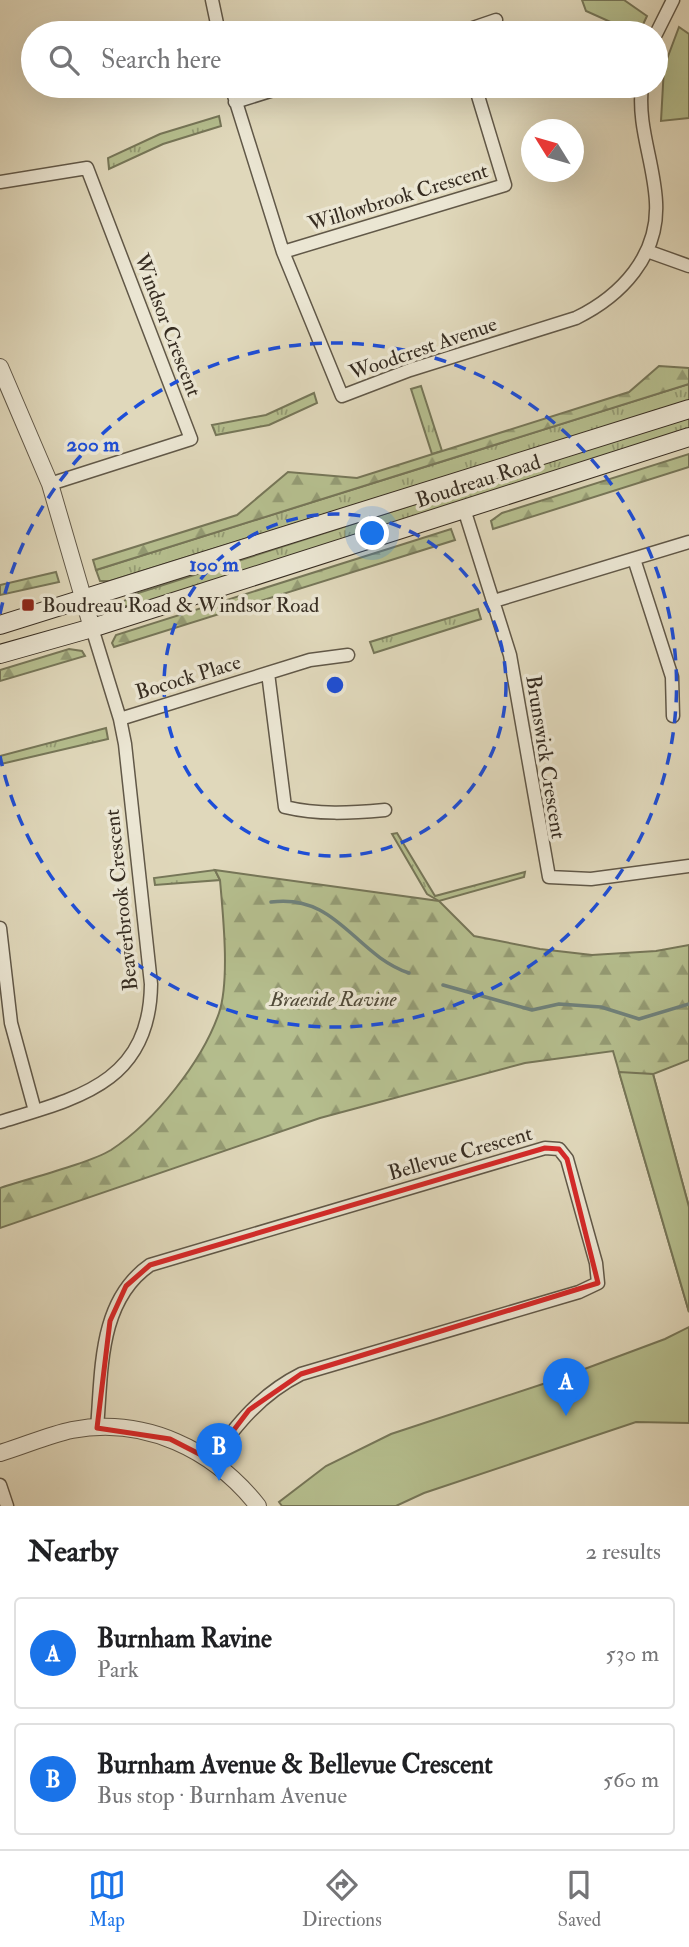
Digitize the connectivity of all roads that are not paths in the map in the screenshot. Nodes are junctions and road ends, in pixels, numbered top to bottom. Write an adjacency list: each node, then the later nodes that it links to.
1 (212, 0): 4 (street)
2 (673, 0): 6 (street)
3 (496, 20): 5 (street)
4 (216, 21)
5 (493, 21)
6 (662, 21)
7 (234, 98): 11 (street, Woodcrest Avenue)
8 (248, 98): 11 (street)
9 (479, 98): 14 (street, Willowbrook Crescent)
10 (641, 98): 13 (street, Woodcrest Avenue)
11 (235, 102): 14 (street, Woodcrest Avenue)
12 (0, 182): 19 (street, Windsor Crescent)
13 (647, 251): 14 (street, Woodcrest Avenue); 15 (street)
14 (283, 252)
15 (689, 266)
16 (0, 368): 19 (street)
17 (689, 409): 23 (main road, Boudreau Road)
18 (689, 437): 20 (main road, Boudreau Road)
19 (50, 484): 23 (street)
20 (464, 509): 24 (street, Brunswick Crescent); 26 (main road, Boudreau Road)
21 (689, 542): 22 (street)
22 (634, 559): 24 (street); 30 (street)
23 (84, 597): 25 (main road, Boudreau Road); 26 (street)
24 (494, 601): 33 (street, Brunswick Crescent)
25 (0, 625)
26 (92, 628): 27 (main road, Boudreau Road); 31 (street, Beaverbrook Crescent)
27 (0, 654)
28 (348, 655): 29 (street, Bocock Place)
29 (268, 673): 31 (street, Bocock Place); 32 (street, Bocock Place)
30 (673, 716)
31 (120, 719): 35 (street, Beaverbrook Crescent)
32 (385, 810)
33 (689, 866)
34 (0, 928): 35 (street)
35 (35, 1111): 36 (street, Beaverbrook Crescent)
36 (0, 1122)
37 (97, 1428): 38 (street); 39 (street); 39 (street, Bellevue Crescent)
38 (0, 1453)
39 (211, 1460): 42 (street)
40 (0, 1485): 41 (street)
41 (7, 1506)
42 (258, 1506)

